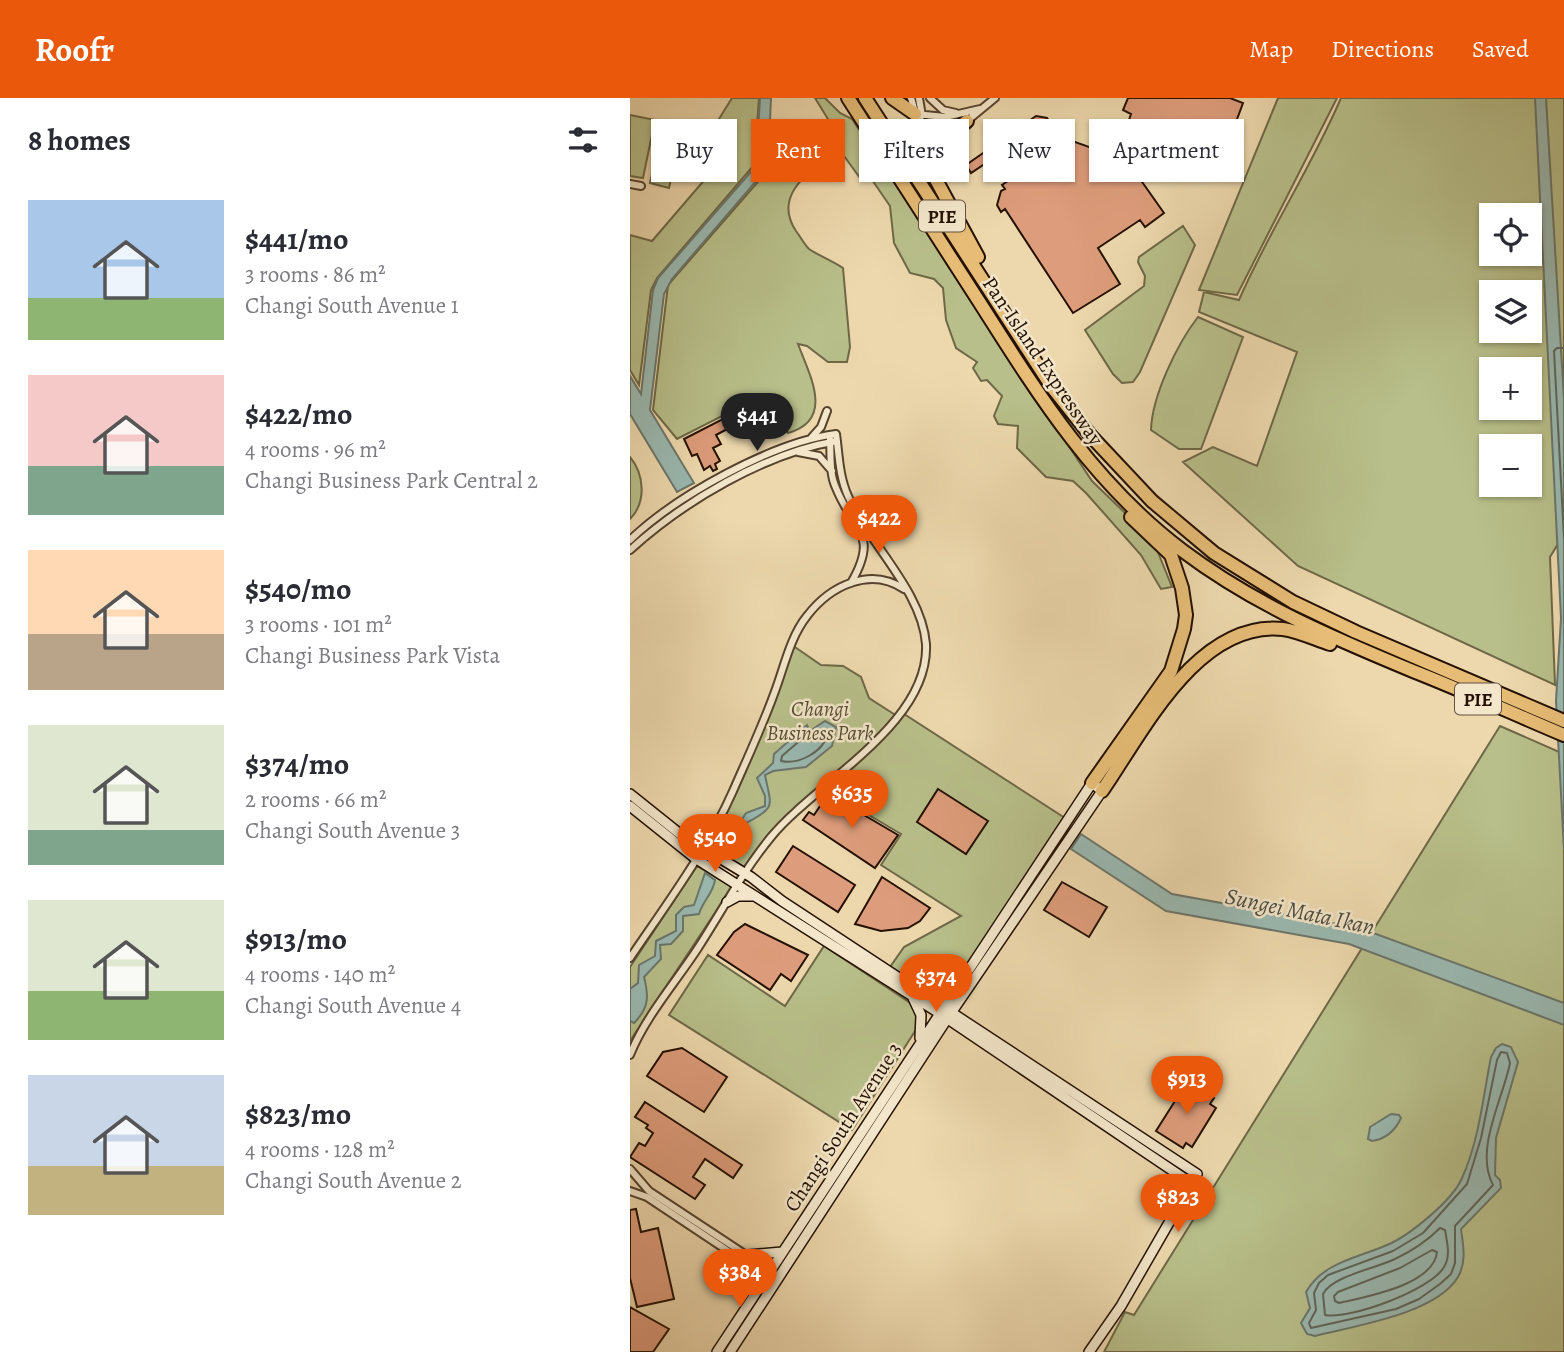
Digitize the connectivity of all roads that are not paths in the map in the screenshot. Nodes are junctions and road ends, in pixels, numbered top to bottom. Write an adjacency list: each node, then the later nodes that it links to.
1 (848, 98): 18 (highway, Pan-Island Expressway / PIE)
2 (865, 98): 13 (highway, Pan-Island Expressway / PIE)
3 (892, 98): 8 (highway)
4 (911, 98): 8 (street)
5 (919, 98): 8 (street)
6 (930, 98): 9 (street)
7 (995, 98): 9 (street)
8 (920, 118): 9 (street)
9 (964, 118)
10 (939, 182): 13 (highway)
11 (630, 184): 12 (street)
12 (641, 186)
13 (1020, 334): 25 (highway, Pan-Island Expressway / PIE)
14 (827, 411): 15 (street)
15 (811, 438): 16 (street); 20 (street)
16 (834, 438): 17 (street); 19 (street); 23 (street)
17 (793, 452): 19 (street); 21 (street)
18 (1084, 457): 24 (highway, Pan-Island Expressway / PIE); 29 (highway)
19 (832, 471): 22 (street)
20 (630, 540)
21 (630, 550)
22 (851, 583): 23 (street); 32 (street)
23 (905, 590): 36 (street)
24 (1357, 650): 28 (highway, Pan-Island Expressway / PIE); 29 (highway)
25 (1545, 710): 26 (highway); 27 (highway, PIE)
26 (1564, 713)
27 (1564, 721)
28 (1564, 735)
29 (1097, 787): 41 (main road, Changi South Avenue 3); 43 (main road, Changi South Avenue 3)
30 (630, 794): 33 (main road)
31 (630, 806): 35 (main road)
32 (715, 827): 33 (main road); 34 (street)
33 (680, 834): 34 (main road)
34 (701, 849): 35 (street); 36 (main road)
35 (695, 858): 37 (main road); 40 (street)
36 (745, 874): 37 (street); 42 (main road)
37 (738, 884): 38 (main road); 39 (street)
38 (757, 896): 39 (main road); 42 (main road)
39 (727, 902): 45 (street)
40 (630, 958)
41 (962, 979): 42 (main road); 43 (main road, Changi South Avenue 3)
42 (914, 991): 43 (main road); 44 (main road)
43 (945, 1012): 44 (main road, Changi South Avenue 3); 51 (main road, Changi South Avenue 3); 55 (main road)
44 (919, 1043): 48 (main road, Changi South Avenue 3)
45 (630, 1055)
46 (630, 1168): 49 (street)
47 (630, 1191): 49 (street)
48 (782, 1251): 49 (main road); 50 (main road, Changi South Avenue 3)
49 (748, 1259): 50 (street); 52 (main road)
50 (768, 1273): 51 (street); 52 (main road, Changi South Avenue 3)
51 (776, 1279): 54 (main road, Changi South Avenue 3)
52 (754, 1294): 53 (main road, Changi South Avenue 3)
53 (717, 1352)
54 (730, 1352)
55 (1089, 1352)

